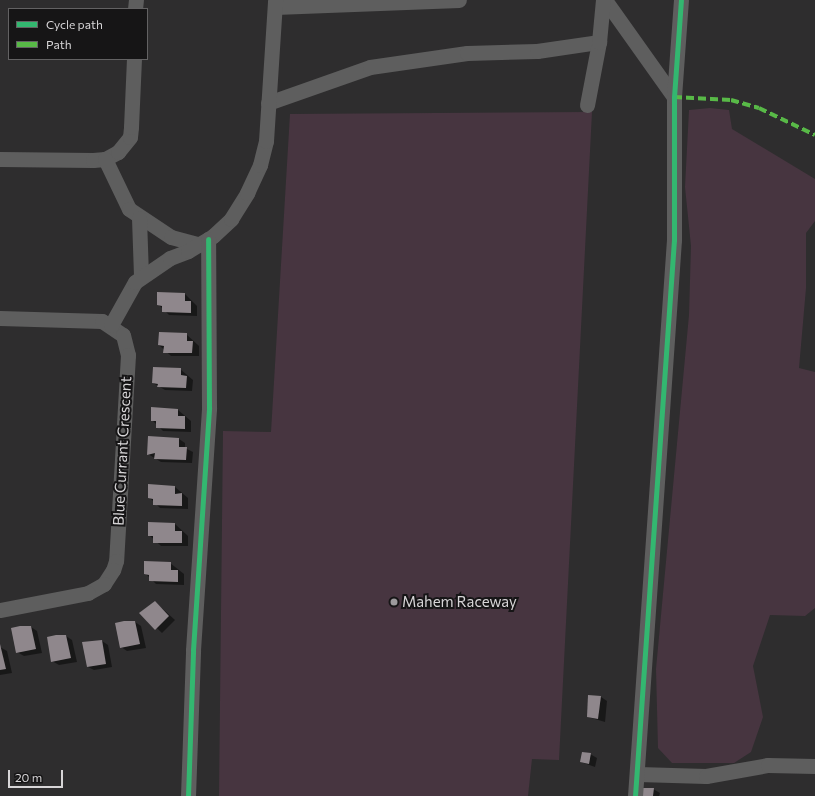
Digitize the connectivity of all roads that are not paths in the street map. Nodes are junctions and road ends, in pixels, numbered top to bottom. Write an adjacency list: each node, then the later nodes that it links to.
1 (459, 0): 4 (street)
2 (604, 0): 5 (street); 7 (street)
3 (681, 0): 7 (street)
4 (275, 4): 8 (street)
5 (599, 42): 8 (street); 9 (street)
6 (134, 60): 11 (street)
7 (674, 97): 19 (street)
8 (268, 103): 13 (street)
9 (587, 105)
10 (0, 159): 11 (street)
11 (105, 159): 12 (street)
12 (139, 218): 13 (street); 14 (street)
13 (204, 242): 14 (street); 20 (street)
14 (141, 276): 16 (street)
15 (0, 318): 16 (street)
16 (111, 325): 17 (street, Blue Currant Crescent)
17 (0, 610)
18 (815, 766): 19 (street)
19 (638, 774): 21 (street)
20 (188, 796)
21 (635, 796)

